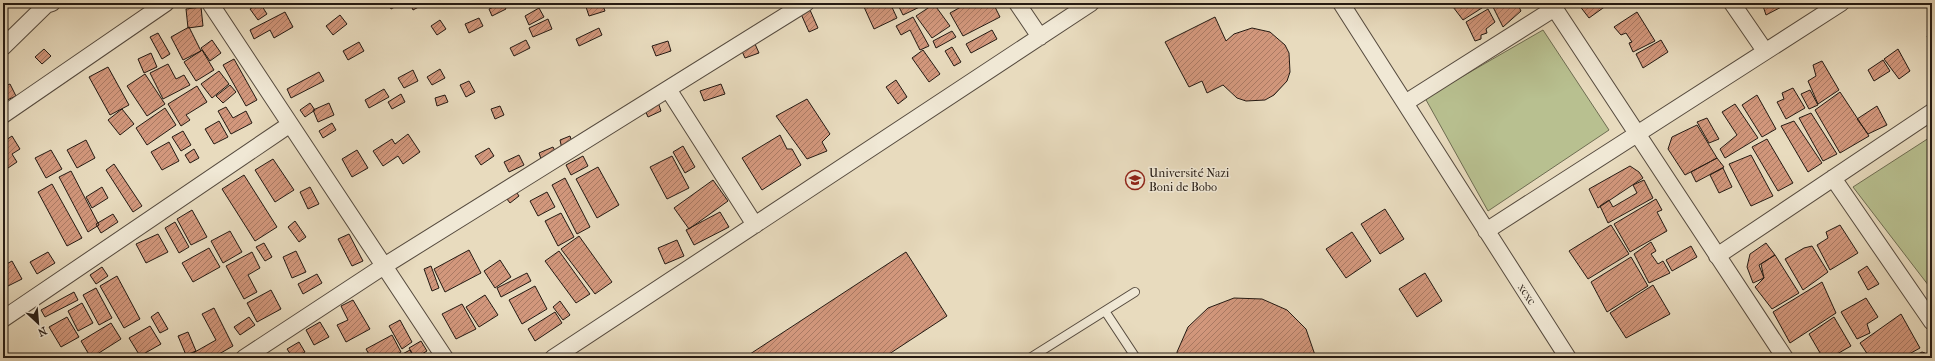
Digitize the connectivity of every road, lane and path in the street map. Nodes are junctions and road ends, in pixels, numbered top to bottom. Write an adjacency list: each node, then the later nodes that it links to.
1 (52, 3): 12 (street)
2 (166, 3): 17 (street)
3 (210, 3): 18 (street)
4 (806, 3): 14 (street)
5 (1017, 3): 11 (street)
6 (1091, 3): 11 (street)
7 (1341, 3): 15 (street, xcxc)
8 (1732, 3): 13 (street)
9 (1841, 3): 13 (street)
10 (1553, 6): 15 (street); 19 (street)
11 (1040, 37): 21 (street)
12 (3, 47)
13 (1765, 51): 19 (street)
14 (668, 89): 21 (street); 24 (street)
15 (1405, 103): 22 (street, xcxc)
16 (1932, 112): 20 (street)
17 (3, 115)
18 (289, 125): 24 (street); 27 (street)
19 (1637, 134): 22 (street); 23 (street)
20 (1833, 178): 23 (street); 28 (street)
21 (755, 224): 31 (street)
22 (1486, 231): 34 (street, xcxc)
23 (1717, 256): 35 (street)
24 (384, 266): 29 (street); 30 (street)
25 (1135, 292): 26 (lane)
26 (1105, 311): 32 (lane); 33 (lane)
27 (3, 319)
28 (1932, 322)
29 (244, 358)
30 (445, 358)
31 (553, 358)
32 (1030, 358)
33 (1136, 358)
34 (1568, 358)
35 (1785, 358)

